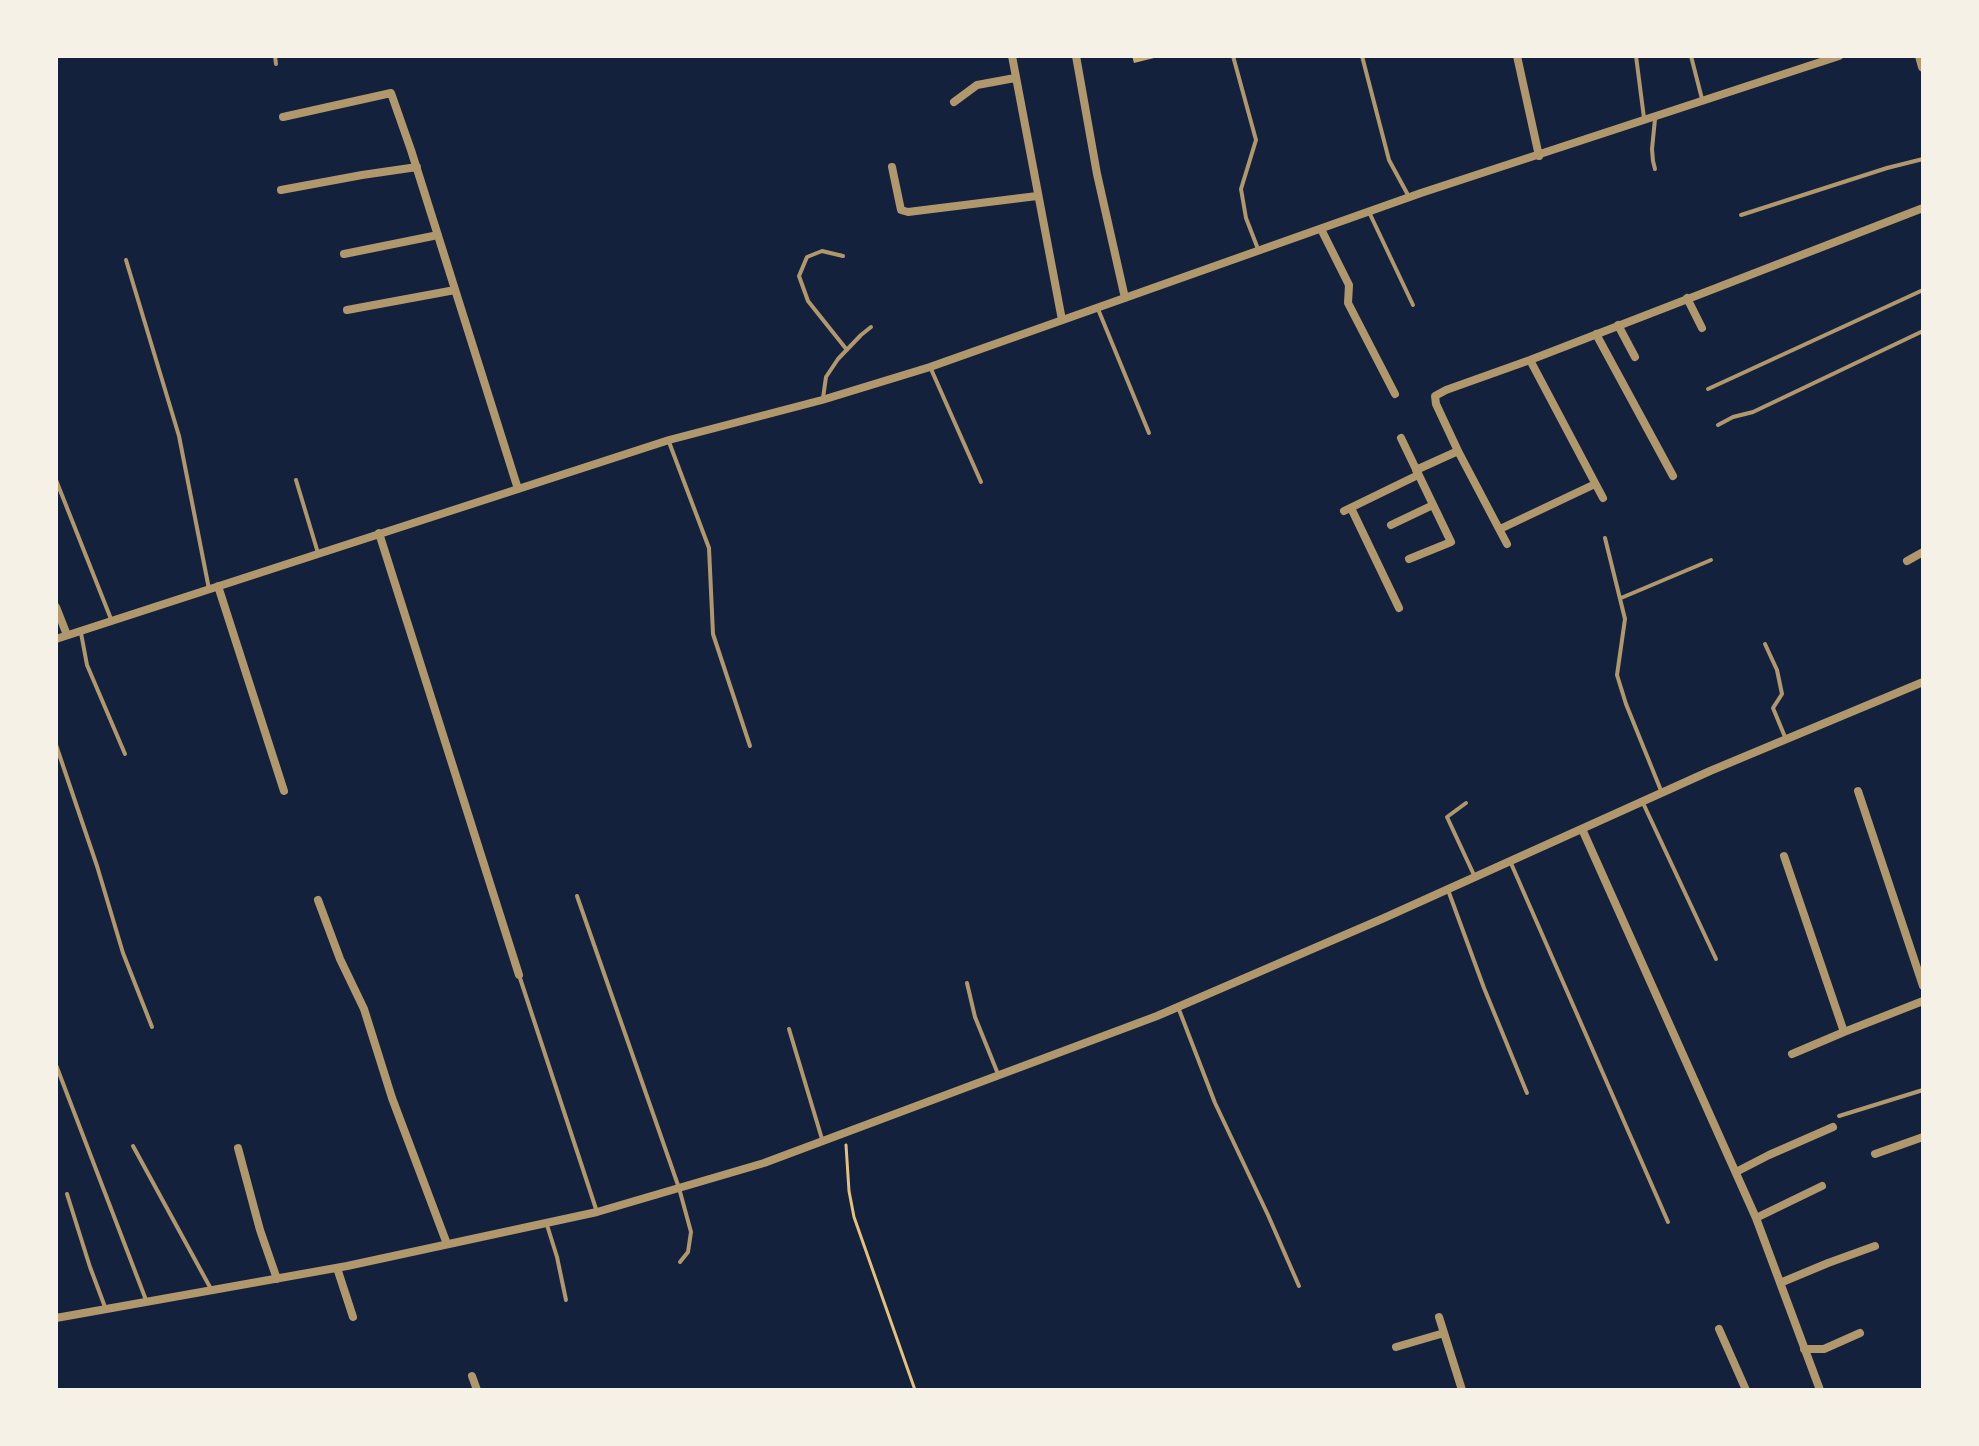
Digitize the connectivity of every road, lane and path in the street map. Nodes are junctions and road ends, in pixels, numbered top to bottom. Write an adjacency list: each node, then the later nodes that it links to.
1 (275, 56): 11 (lane)
2 (1012, 56): 13 (street)
3 (1076, 56): 38 (street)
4 (1233, 56): 32 (lane)
5 (1362, 56): 26 (lane)
6 (1517, 56): 19 (street)
7 (1636, 56): 18 (lane)
8 (1691, 56): 14 (lane)
9 (1839, 56): 14 (street)
10 (1920, 56): 12 (street)
11 (276, 64)
12 (1923, 67)
13 (1015, 78): 15 (street); 25 (street)
14 (1703, 101): 16 (street)
15 (954, 102)
16 (1655, 116): 18 (street); 23 (lane)
17 (283, 117): 21 (street)
18 (1644, 120): 19 (street)
19 (1539, 156): 26 (street)
20 (1923, 159): 29 (lane)
21 (417, 167): 24 (street); 31 (street)
22 (892, 167): 25 (street)
23 (1655, 169)
24 (281, 190)
25 (1037, 196): 43 (street)
26 (1409, 197): 28 (street)
27 (1923, 208): 39 (street)
28 (1369, 212): 30 (street); 40 (lane)
29 (1741, 215)
30 (1321, 229): 32 (street); 54 (street)
31 (438, 235): 33 (street); 36 (street)
32 (1259, 251): 38 (street)
33 (344, 254)
34 (843, 256): 49 (lane)
35 (126, 260): 80 (lane)
36 (455, 290): 42 (street); 67 (street)
37 (1923, 290): 53 (lane)
38 (1125, 298): 41 (street)
39 (1687, 298): 44 (street); 46 (street)
40 (1413, 305)
41 (1098, 308): 43 (street); 57 (lane)
42 (347, 310)
43 (1062, 320): 52 (street)
44 (1618, 325): 48 (street); 50 (street)
45 (871, 327): 49 (lane)
46 (1702, 328)
47 (1923, 331): 56 (lane)
48 (1596, 334): 51 (street); 62 (street)
49 (847, 350): 55 (lane)
50 (1635, 357)
51 (1530, 360): 60 (street); 66 (street)
52 (930, 367): 55 (street); 65 (lane)
53 (1708, 389)
54 (1395, 394)
55 (822, 400): 59 (street)
56 (1718, 425)
57 (1149, 433)
58 (1401, 438): 61 (street)
59 (669, 440): 67 (street); 92 (lane)
60 (1458, 451): 61 (street); 71 (street)
61 (1417, 472): 69 (street); 83 (street)
62 (1673, 476)
63 (56, 480): 84 (lane)
64 (296, 480): 76 (lane)
65 (981, 482)
66 (1595, 484): 68 (street); 71 (street)
67 (518, 489): 72 (street)
68 (1603, 498)
69 (1433, 505): 70 (street); 77 (street)
70 (1391, 525)
71 (1500, 529): 74 (street)
72 (379, 533): 76 (street); 107 (street)
73 (1605, 538): 81 (lane)
74 (1507, 544)
75 (1923, 552): 79 (street)
76 (318, 553): 80 (street)
77 (1409, 559)
78 (1711, 560): 81 (lane)
79 (1907, 561)
80 (214, 587): 84 (street); 94 (street)
81 (1620, 598): 96 (lane)
82 (56, 607): 86 (street)
83 (1399, 608)
84 (112, 621): 85 (street)
85 (81, 631): 86 (street); 93 (lane)
86 (67, 635): 87 (street)
87 (56, 639)
88 (1765, 644): 90 (lane)
89 (1923, 682): 90 (street)
90 (1786, 739): 96 (street)
91 (56, 745): 112 (lane)
92 (750, 746)
93 (125, 754)
94 (284, 791)
95 (1858, 791): 109 (street)
96 (1662, 793): 97 (street)
97 (1642, 801): 99 (street); 106 (lane)
98 (1466, 803): 102 (lane)
99 (1582, 829): 101 (street); 128 (street)
100 (1784, 856): 114 (street)
101 (1510, 861): 102 (street); 134 (lane)
102 (1475, 877): 103 (street)
103 (1448, 890): 111 (street); 119 (lane)
104 (577, 896): 130 (lane)
105 (318, 900): 136 (street)
106 (1716, 959)
107 (519, 975): 132 (lane)
108 (967, 983): 117 (lane)
109 (1923, 986)
110 (1923, 1001): 114 (street)
111 (1178, 1007): 117 (street); 142 (lane)
112 (152, 1027)
113 (789, 1029): 124 (lane)
114 (1844, 1032): 115 (street)
115 (1792, 1054)
116 (56, 1065): 145 (lane)
117 (998, 1076): 122 (street)
118 (1923, 1090): 120 (lane)
119 (1527, 1093)
120 (1839, 1116)
121 (1833, 1127): 128 (street)
122 (846, 1133): 124 (street); 157 (path)
123 (1923, 1137): 127 (street)
124 (823, 1141): 130 (street)
125 (133, 1146): 143 (lane)
126 (238, 1148): 140 (street)
127 (1875, 1154)
128 (1736, 1172): 133 (street)
129 (1822, 1186): 133 (street)
130 (679, 1188): 132 (street); 138 (lane)
131 (67, 1194): 146 (lane)
132 (597, 1212): 135 (street)
133 (1756, 1218): 141 (street)
134 (1668, 1222)
135 (547, 1223): 136 (street); 144 (lane)
136 (447, 1244): 139 (street)
137 (1875, 1246): 141 (street)
138 (680, 1262)
139 (337, 1268): 140 (street); 147 (street)
140 (277, 1279): 143 (street)
141 (1780, 1283): 154 (street)
142 (1299, 1286)
143 (212, 1291): 145 (street)
144 (566, 1300)
145 (147, 1302): 146 (street)
146 (106, 1309): 149 (street)
147 (353, 1317)
148 (1439, 1317): 151 (street)
149 (56, 1318)
150 (1719, 1329): 159 (street)
151 (1444, 1333): 153 (street); 158 (street)
152 (1860, 1333): 154 (street)
153 (1396, 1347)
154 (1804, 1349): 160 (street)
155 (472, 1376): 156 (street)
156 (477, 1390)
157 (915, 1390)
158 (1462, 1390)
159 (1746, 1390)
160 (1820, 1390)

